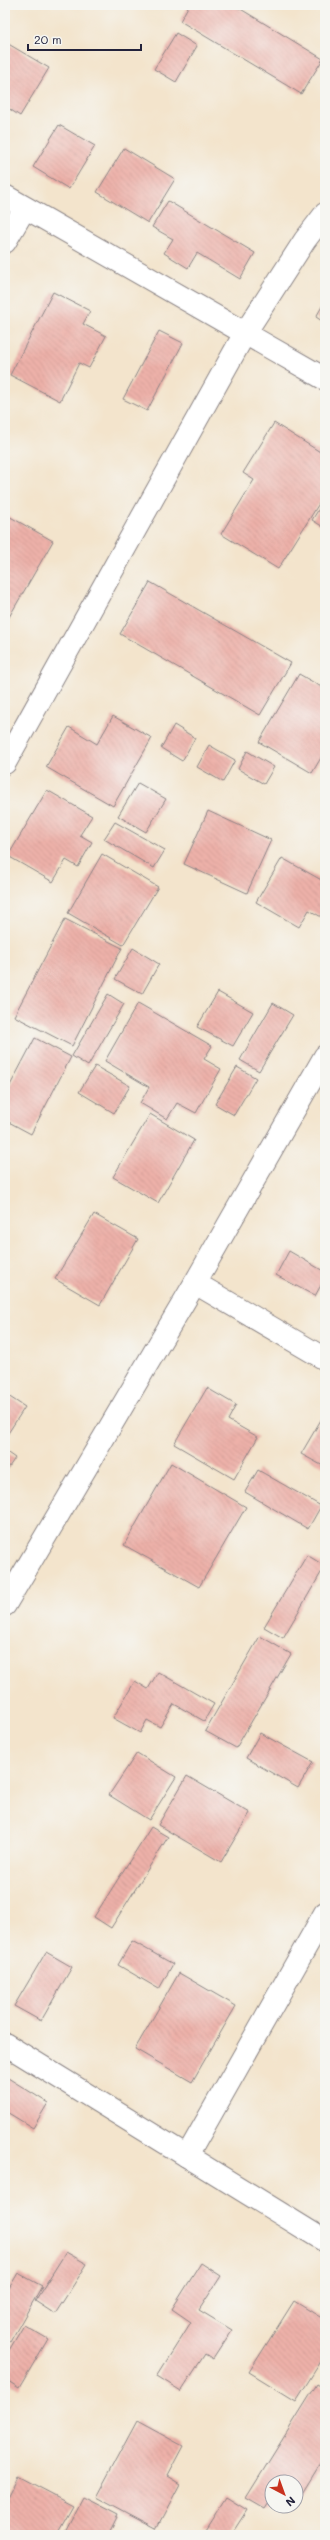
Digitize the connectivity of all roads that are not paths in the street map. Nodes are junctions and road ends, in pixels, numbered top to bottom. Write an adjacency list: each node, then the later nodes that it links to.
1 (5, 196): 2 (street)
2 (25, 208): 4 (street); 5 (street)
3 (325, 214): 5 (street)
4 (5, 242)
5 (245, 333): 6 (street); 7 (street)
6 (325, 379)
7 (5, 763)
8 (325, 1056): 9 (street)
9 (195, 1283): 10 (street); 11 (street)
10 (325, 1359)
11 (5, 1605)
12 (325, 1913): 14 (street)
13 (5, 2044): 14 (street)
14 (187, 2156): 15 (street)
15 (325, 2241)

